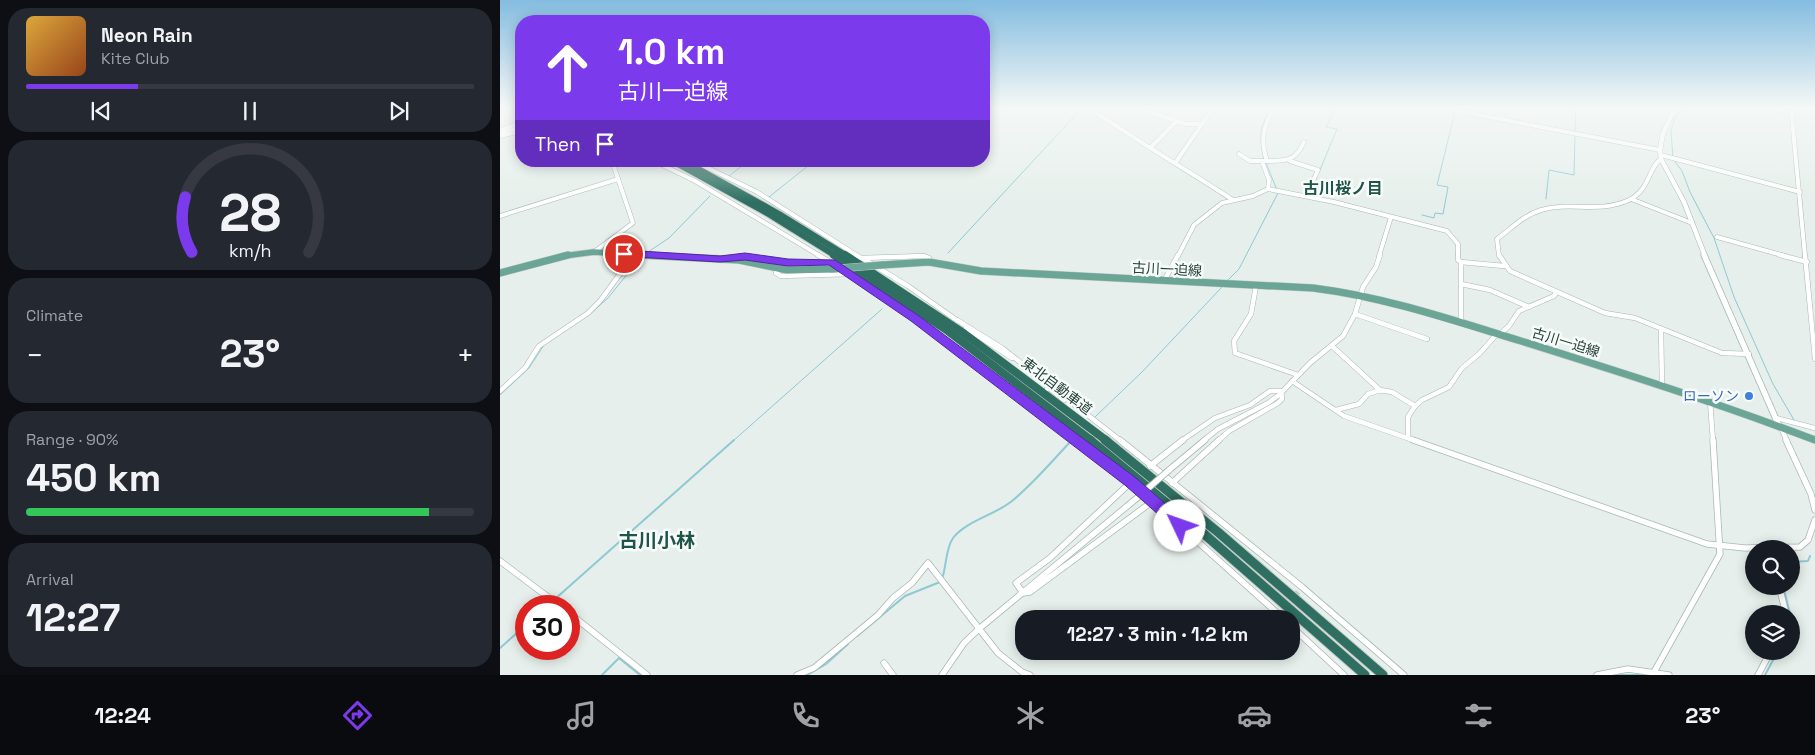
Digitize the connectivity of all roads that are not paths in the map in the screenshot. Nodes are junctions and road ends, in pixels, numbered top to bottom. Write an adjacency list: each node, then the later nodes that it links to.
1 (1138, 140): 9 (street)
2 (1159, 140): 9 (street)
3 (1191, 140): 14 (street)
4 (1261, 140): 12 (street)
5 (1589, 140): 11 (street)
6 (1662, 140): 11 (street)
7 (1795, 140): 22 (street)
8 (1304, 142): 13 (street)
9 (1151, 148): 14 (street)
10 (1239, 154): 12 (street)
11 (1661, 155): 22 (street); 24 (street); 28 (street)
12 (1265, 161): 13 (street); 21 (street)
13 (1290, 161): 23 (street)
14 (1176, 162): 25 (street)
15 (614, 167): 20 (street)
16 (666, 167): 37 (street)
17 (684, 167): 103 (highway, 東北自動車道)
18 (695, 167): 104 (highway, 東北自動車道)
19 (706, 167): 32 (street)
20 (618, 179): 26 (street); 30 (street)
21 (1268, 189): 23 (street); 25 (street)
22 (1800, 192): 36 (street)
23 (1306, 196): 27 (street)
24 (1631, 199): 28 (street); 38 (street)
25 (1233, 200): 42 (street)
26 (500, 216)
27 (1391, 217): 35 (street); 46 (street)
28 (1692, 223): 56 (street)
29 (1717, 237): 36 (street)
30 (594, 252): 31 (main road, 古川一迫線); 40 (main road, 古川一迫線)
31 (640, 256): 33 (main road, 古川一迫線); 64 (street)
32 (861, 258): 34 (street); 49 (street)
33 (720, 259): 37 (street); 39 (main road, 古川一迫線)
34 (929, 262): 37 (main road, 古川一迫線, bridge); 42 (main road, 古川一迫線)
35 (1461, 262): 38 (street); 43 (street)
36 (1807, 262): 57 (street)
37 (832, 265): 39 (main road, 古川一迫線); 41 (street)
38 (1504, 266): 45 (street)
39 (777, 269): 41 (street)
40 (500, 273)
41 (850, 274): 53 (street)
42 (1164, 281): 44 (main road, 古川一迫線)
43 (1461, 284): 47 (street); 50 (street)
44 (1256, 286): 46 (main road, 古川一迫線); 60 (street)
45 (1556, 293): 47 (street); 51 (street)
46 (1361, 294): 48 (street); 50 (main road, 古川一迫線)
47 (1529, 307): 52 (street)
48 (1354, 314): 54 (street); 55 (street)
49 (957, 320): 58 (street); 58 (street)
50 (1461, 323): 52 (main road, 古川一迫線)
51 (1661, 329): 56 (street); 62 (street)
52 (1498, 334): 62 (main road, 古川一迫線); 69 (street)
53 (940, 338): 59 (street); 59 (street)
54 (1428, 339)
55 (1332, 346): 60 (street); 66 (street)
56 (1749, 354): 72 (street)
57 (1815, 360)
58 (1023, 364): 70 (street)
59 (989, 374): 74 (street)
60 (1298, 375): 61 (street)
61 (1292, 381): 65 (street); 71 (street)
62 (1662, 384): 68 (main road, 古川一迫線)
63 (1047, 389): 70 (street)
64 (500, 391)
65 (1282, 391): 78 (street); 80 (street); 88 (street, bridge)
66 (1381, 391): 69 (street); 71 (street)
67 (1032, 400): 74 (street)
68 (1710, 401): 73 (main road, 古川一迫線); 84 (street)
69 (1415, 406): 76 (street)
70 (1081, 409): 78 (street)
71 (1336, 410): 76 (street)
72 (1776, 418): 73 (street); 75 (street)
73 (1780, 426): 77 (main road, 古川一迫線); 82 (street)
74 (1060, 428): 79 (street)
75 (1815, 428)
76 (1408, 438): 84 (street)
77 (1815, 440)
78 (1150, 466): 80 (street)
79 (1131, 482): 81 (street); 88 (street)
80 (1172, 483): 105 (street)
81 (1153, 501): 88 (street); 90 (street)
82 (1815, 510)
83 (1815, 520): 86 (street)
84 (1720, 546): 85 (street); 96 (street)
85 (1745, 547)
86 (1800, 547)
87 (500, 561): 89 (street)
88 (1023, 593): 92 (street)
89 (545, 595)
90 (1277, 610)
91 (580, 622): 97 (street)
92 (980, 628): 98 (street); 100 (street); 101 (street)
93 (1300, 634): 102 (street)
94 (1766, 660): 108 (street)
95 (884, 663): 99 (street)
96 (1654, 672): 106 (street); 107 (street)
97 (647, 675)
98 (797, 675)
99 (893, 675)
100 (942, 675)
101 (1030, 675)
102 (1344, 675)
103 (1365, 675)
104 (1383, 675)
105 (1404, 675)
106 (1598, 675)
107 (1668, 675)
108 (1758, 675)

